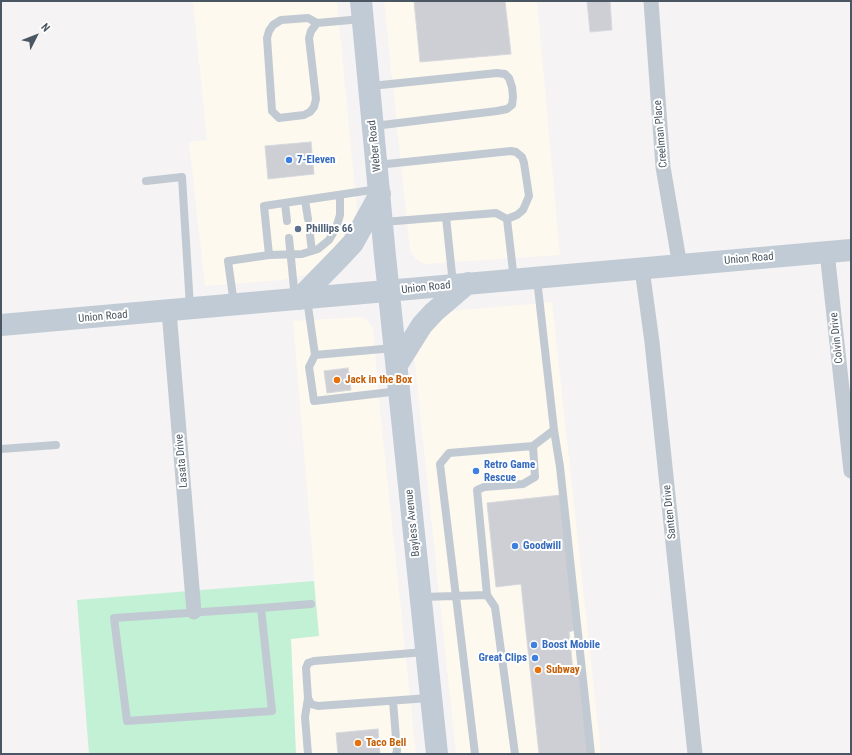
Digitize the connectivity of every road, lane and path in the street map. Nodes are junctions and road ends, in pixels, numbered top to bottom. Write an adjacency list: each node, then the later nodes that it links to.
1 (652, 1): 24 (street, Creelman Place)
2 (362, 10): 3 (lane); 4 (main road, Weber Road)
3 (317, 23): 3 (lane)
4 (369, 86): 5 (main road, Weber Road); 5 (lane)
5 (373, 126): 6 (main road, Weber Road)
6 (377, 165): 8 (main road, Weber Road); 14 (lane)
7 (146, 181): 32 (lane)
8 (379, 191): 9 (lane); 16 (main road, Weber Road); 30 (main road)
9 (340, 195): 10 (lane); 20 (lane)
10 (305, 200): 11 (lane); 13 (lane)
11 (285, 203): 15 (lane); 23 (lane)
12 (446, 217): 14 (lane); 16 (lane); 28 (lane)
13 (308, 219)
14 (507, 219): 27 (lane)
15 (287, 221)
16 (382, 222): 29 (main road, Weber Road)
17 (310, 235): 20 (lane)
18 (289, 238): 22 (lane)
19 (851, 250): 21 (main road, Union Road)
20 (312, 251): 22 (lane)
21 (828, 252): 24 (main road, Union Road); 41 (street, Colvin Drive)
22 (291, 254): 23 (lane); 30 (lane)
23 (269, 255): 31 (lane)
24 (680, 266): 25 (main road, Union Road)
25 (642, 269): 26 (main road, Union Road); 58 (street, Santen Drive)
26 (537, 278): 27 (main road, Union Road); 37 (lane)
27 (514, 280): 28 (main road, Union Road)
28 (461, 284): 29 (main road, Union Road); 35 (main road)
29 (389, 291): 30 (main road, Union Road); 35 (main road, Bayless Avenue)
30 (300, 299): 31 (main road, Union Road); 34 (lane)
31 (234, 304): 32 (main road, Union Road)
32 (180, 310): 33 (main road, Union Road); 47 (street, Lasata Drive)
33 (1, 325)
34 (315, 355): 35 (lane); 36 (lane)
35 (396, 356): 36 (main road, Bayless Avenue)
36 (400, 392): 44 (main road, Bayless Avenue)
37 (554, 430): 39 (lane); 57 (lane)
38 (56, 445): 40 (lane)
39 (533, 446): 42 (lane); 43 (lane)
40 (1, 450)
41 (851, 471)
42 (456, 595): 43 (lane); 44 (lane); 55 (lane)
43 (487, 595): 56 (lane)
44 (421, 597): 48 (main road, Bayless Avenue)
45 (311, 604): 46 (lane)
46 (261, 608): 47 (lane); 47 (lane)
47 (194, 612)
48 (426, 652): 49 (lane); 50 (main road, Bayless Avenue)
49 (308, 698): 51 (lane); 52 (lane)
50 (431, 698): 51 (lane); 54 (main road, Bayless Avenue)
51 (393, 701): 53 (lane)
52 (308, 754)
53 (396, 754)
54 (437, 754)
55 (475, 754)
56 (515, 754)
57 (591, 754)
58 (695, 754)

